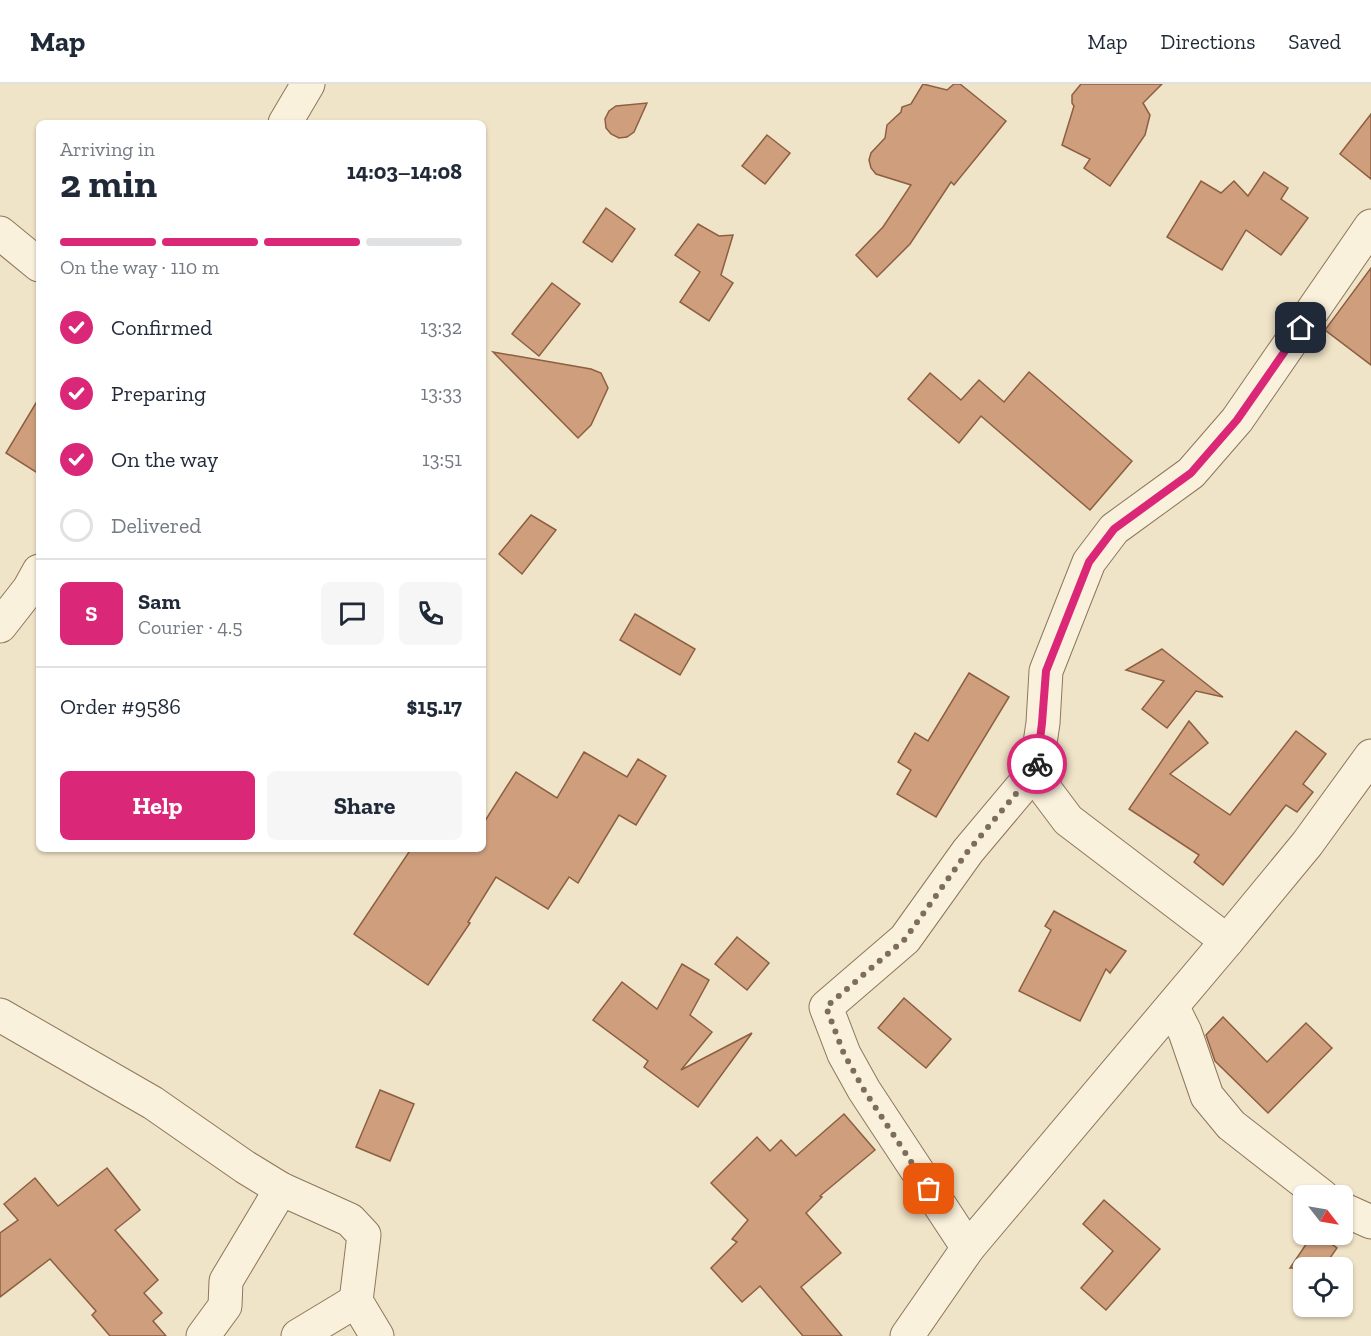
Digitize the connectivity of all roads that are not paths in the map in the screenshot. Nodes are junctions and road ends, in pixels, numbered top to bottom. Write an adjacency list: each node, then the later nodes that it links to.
1 (308, 84): 2 (street)
2 (287, 120)
3 (1371, 226): 9 (street)
4 (0, 233): 5 (street)
5 (36, 263)
6 (36, 576): 7 (street)
7 (0, 626)
8 (1371, 756): 10 (street)
9 (1036, 770): 10 (street); 17 (street)
10 (1227, 941): 11 (street)
11 (1173, 1008): 13 (street); 17 (street)
12 (0, 1016): 14 (street)
13 (1308, 1185)
14 (281, 1188): 18 (street); 19 (street)
15 (1353, 1214): 16 (street)
16 (1371, 1222)
17 (968, 1248): 22 (street)
18 (356, 1301): 20 (street); 21 (street)
19 (203, 1336)
20 (298, 1336)
21 (377, 1336)
22 (906, 1336)

